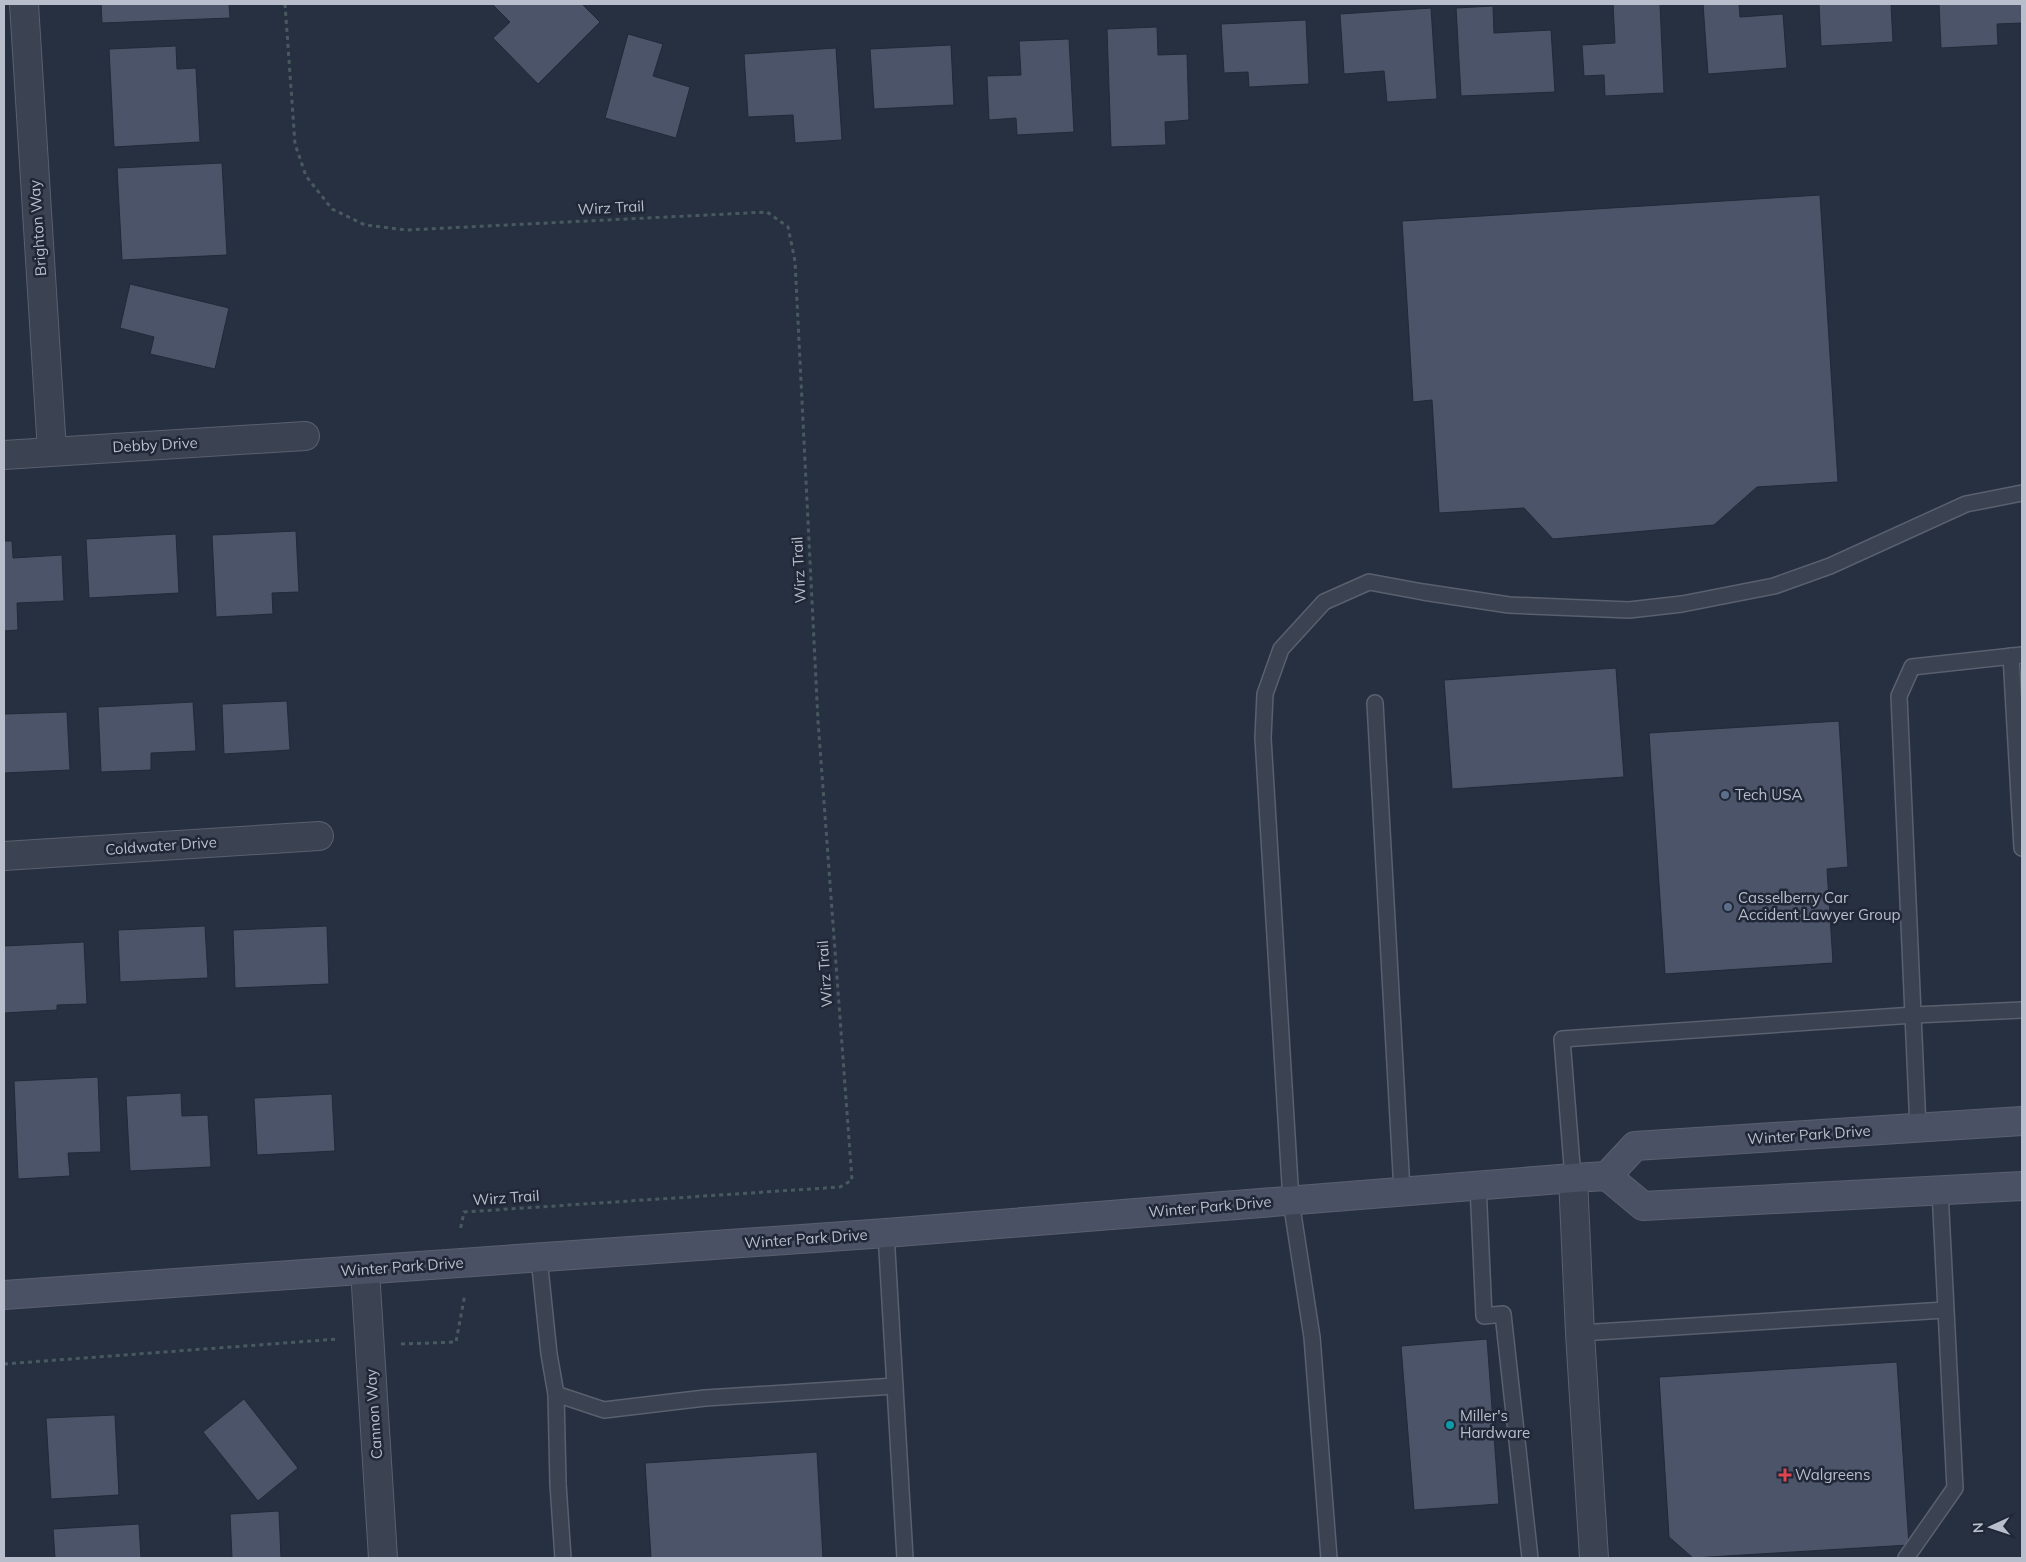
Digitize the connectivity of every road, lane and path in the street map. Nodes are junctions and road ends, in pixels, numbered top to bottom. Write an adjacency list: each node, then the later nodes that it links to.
1 (24, 4): 4 (street, Brighton Way)
2 (285, 4): 24 (path, Wirz Trail)
3 (306, 436): 4 (street, Debby Drive)
4 (52, 451): 5 (street, Debby Drive)
5 (4, 455)
6 (2022, 493): 22 (lane)
7 (2017, 656): 10 (lane); 13 (lane)
8 (1375, 703): 20 (lane)
9 (319, 836): 11 (street, Coldwater Drive)
10 (2022, 848)
11 (4, 856)
12 (2022, 1010): 13 (lane)
13 (1914, 1015): 15 (lane); 17 (lane)
14 (2022, 1121): 15 (street, Winter Park Drive)
15 (1918, 1128): 16 (street, Winter Park Drive)
16 (1607, 1176): 17 (street, Winter Park Drive); 21 (street)
17 (1573, 1178): 18 (street, Winter Park Drive); 30 (street)
18 (1478, 1185): 20 (street, Winter Park Drive); 40 (lane)
19 (2022, 1186): 21 (street)
20 (1402, 1191): 22 (street, Winter Park Drive)
21 (1940, 1191): 29 (lane)
22 (1291, 1201): 23 (street, Winter Park Drive); 39 (lane)
23 (886, 1233): 25 (street, Winter Park Drive); 34 (lane)
24 (460, 1234)
25 (539, 1258): 26 (street, Winter Park Drive); 35 (lane)
26 (365, 1270): 27 (street, Winter Park Drive); 36 (street, Cannon Way)
27 (4, 1295)
28 (465, 1299): 32 (path)
29 (1945, 1310): 30 (lane); 42 (lane)
30 (1580, 1333): 41 (street)
31 (344, 1338): 33 (path)
32 (402, 1354)
33 (4, 1364)
34 (895, 1386): 35 (lane); 38 (lane)
35 (556, 1394): 37 (lane)
36 (384, 1558)
37 (563, 1558)
38 (905, 1558)
39 (1329, 1558)
40 (1530, 1558)
41 (1594, 1558)
42 (1906, 1558)

